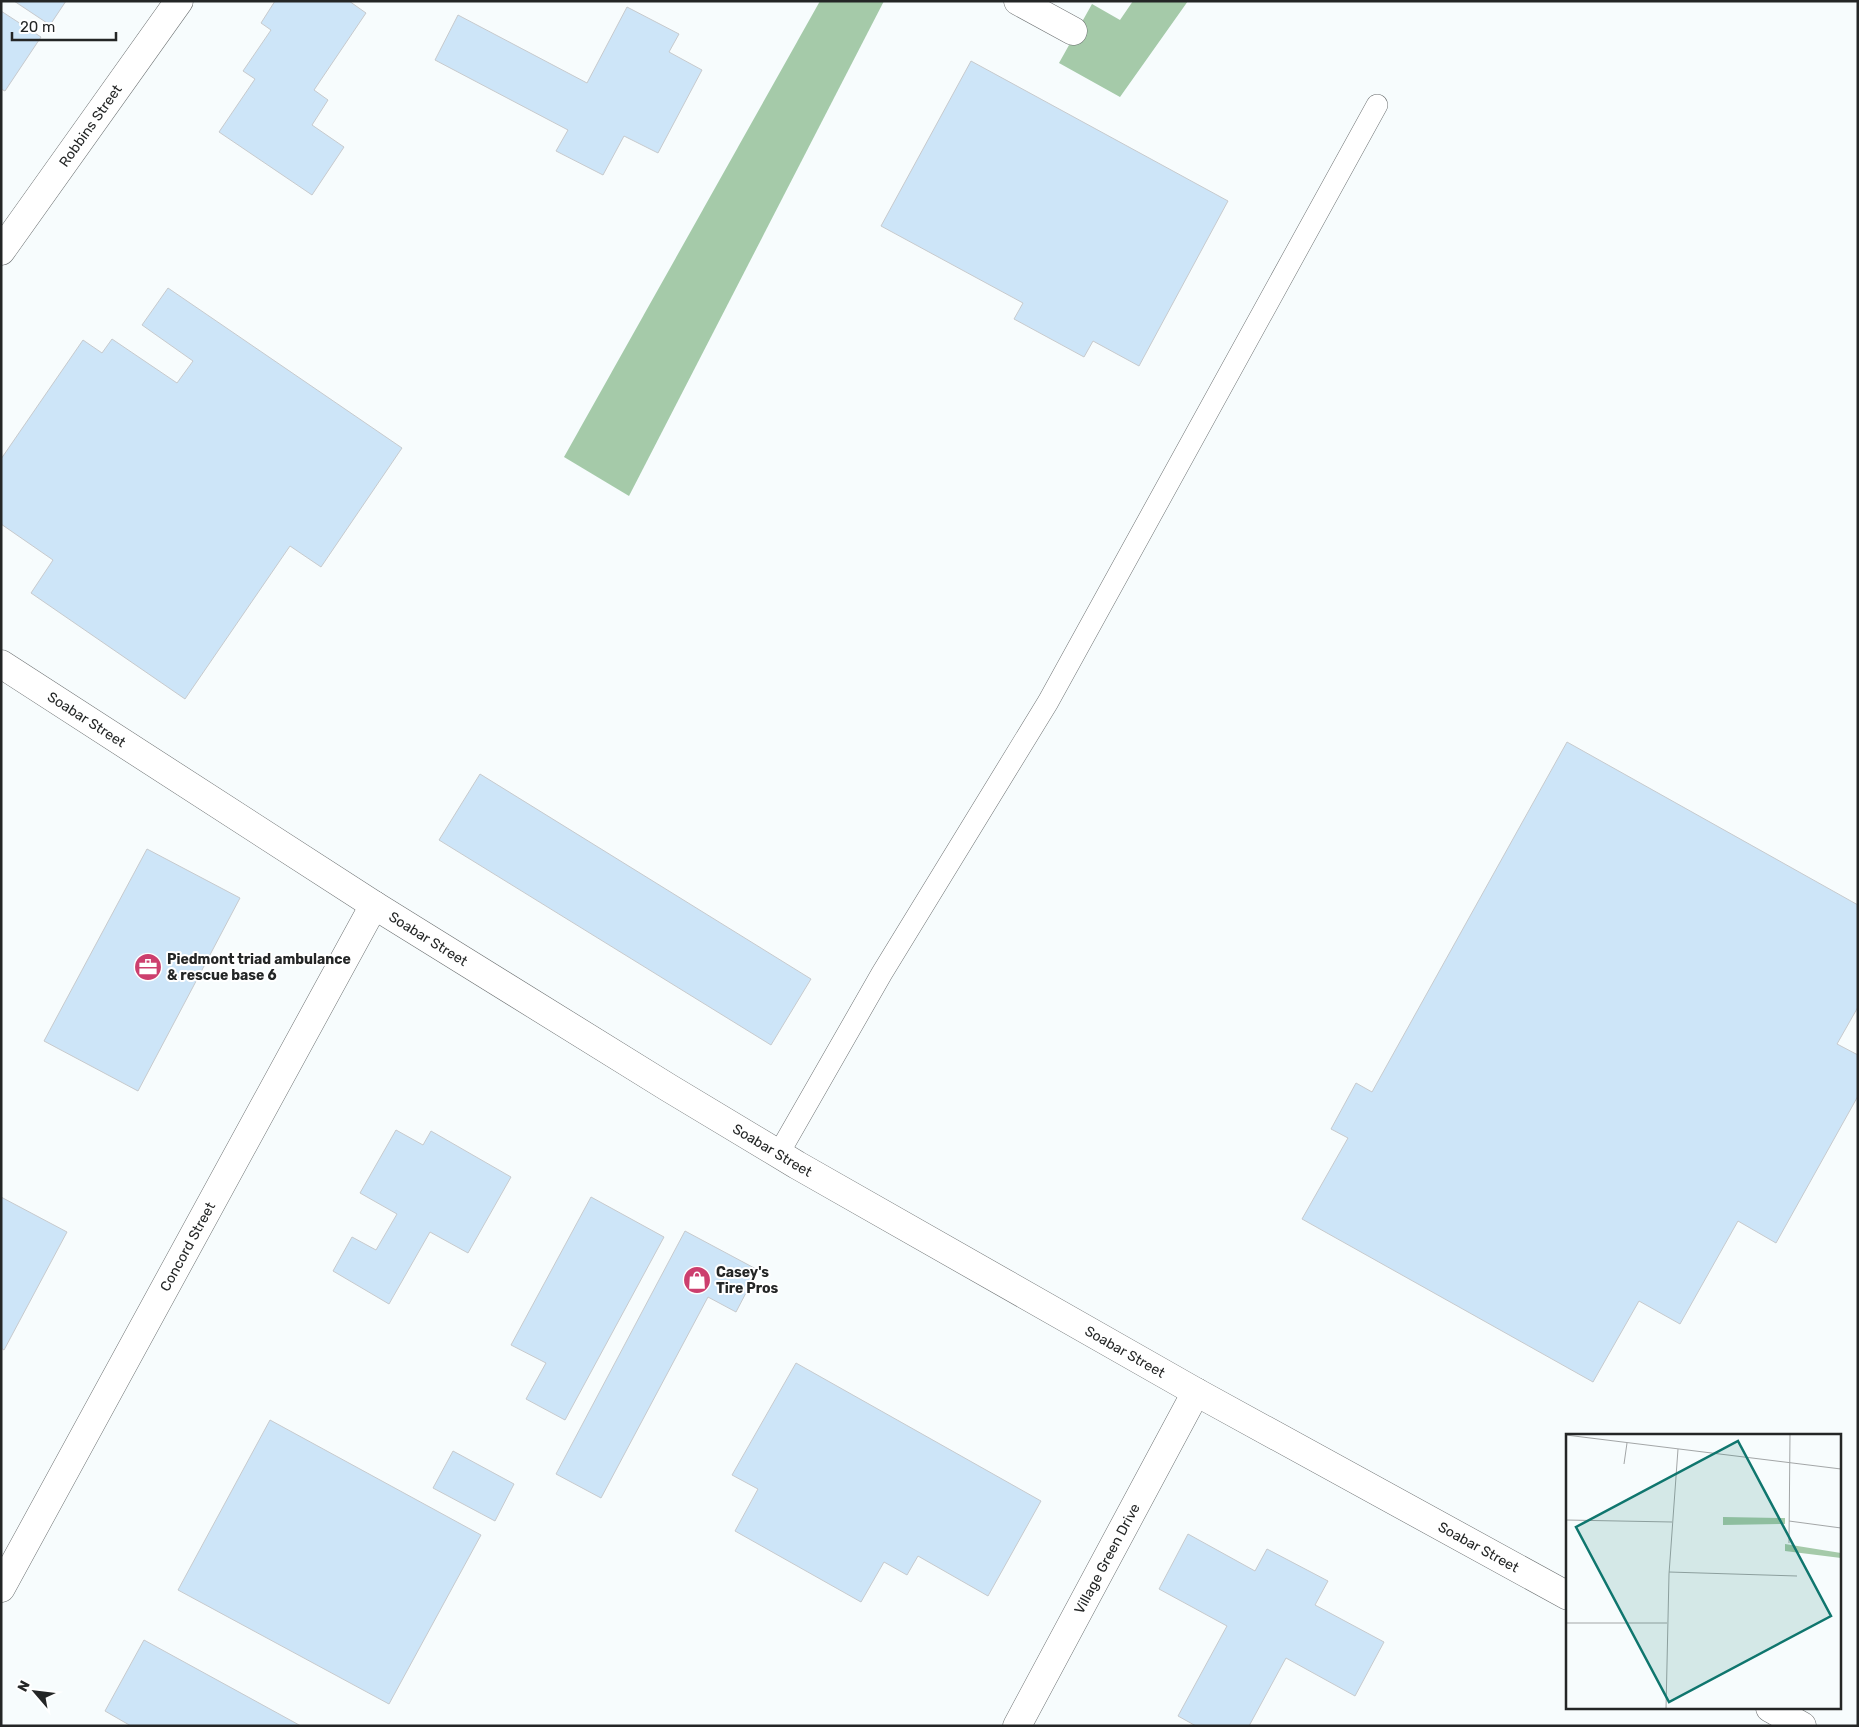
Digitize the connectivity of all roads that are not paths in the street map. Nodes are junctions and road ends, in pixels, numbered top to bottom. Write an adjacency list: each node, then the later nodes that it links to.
1 (179, 1): 5 (street, Robbins Street)
2 (1018, 1): 3 (street)
3 (1073, 31)
4 (1377, 104): 8 (lane)
5 (1, 251)
6 (1, 664): 7 (street, Soabar Street)
7 (374, 905): 8 (street, Soabar Street); 10 (street, Concord Street)
8 (779, 1153): 9 (street, Soabar Street)
9 (1196, 1392): 11 (street, Soabar Street); 13 (street, Village Green Drive)
10 (1, 1588)
11 (1566, 1595)
12 (1774, 1710): 14 (street)
13 (1017, 1726)
14 (1802, 1726)

